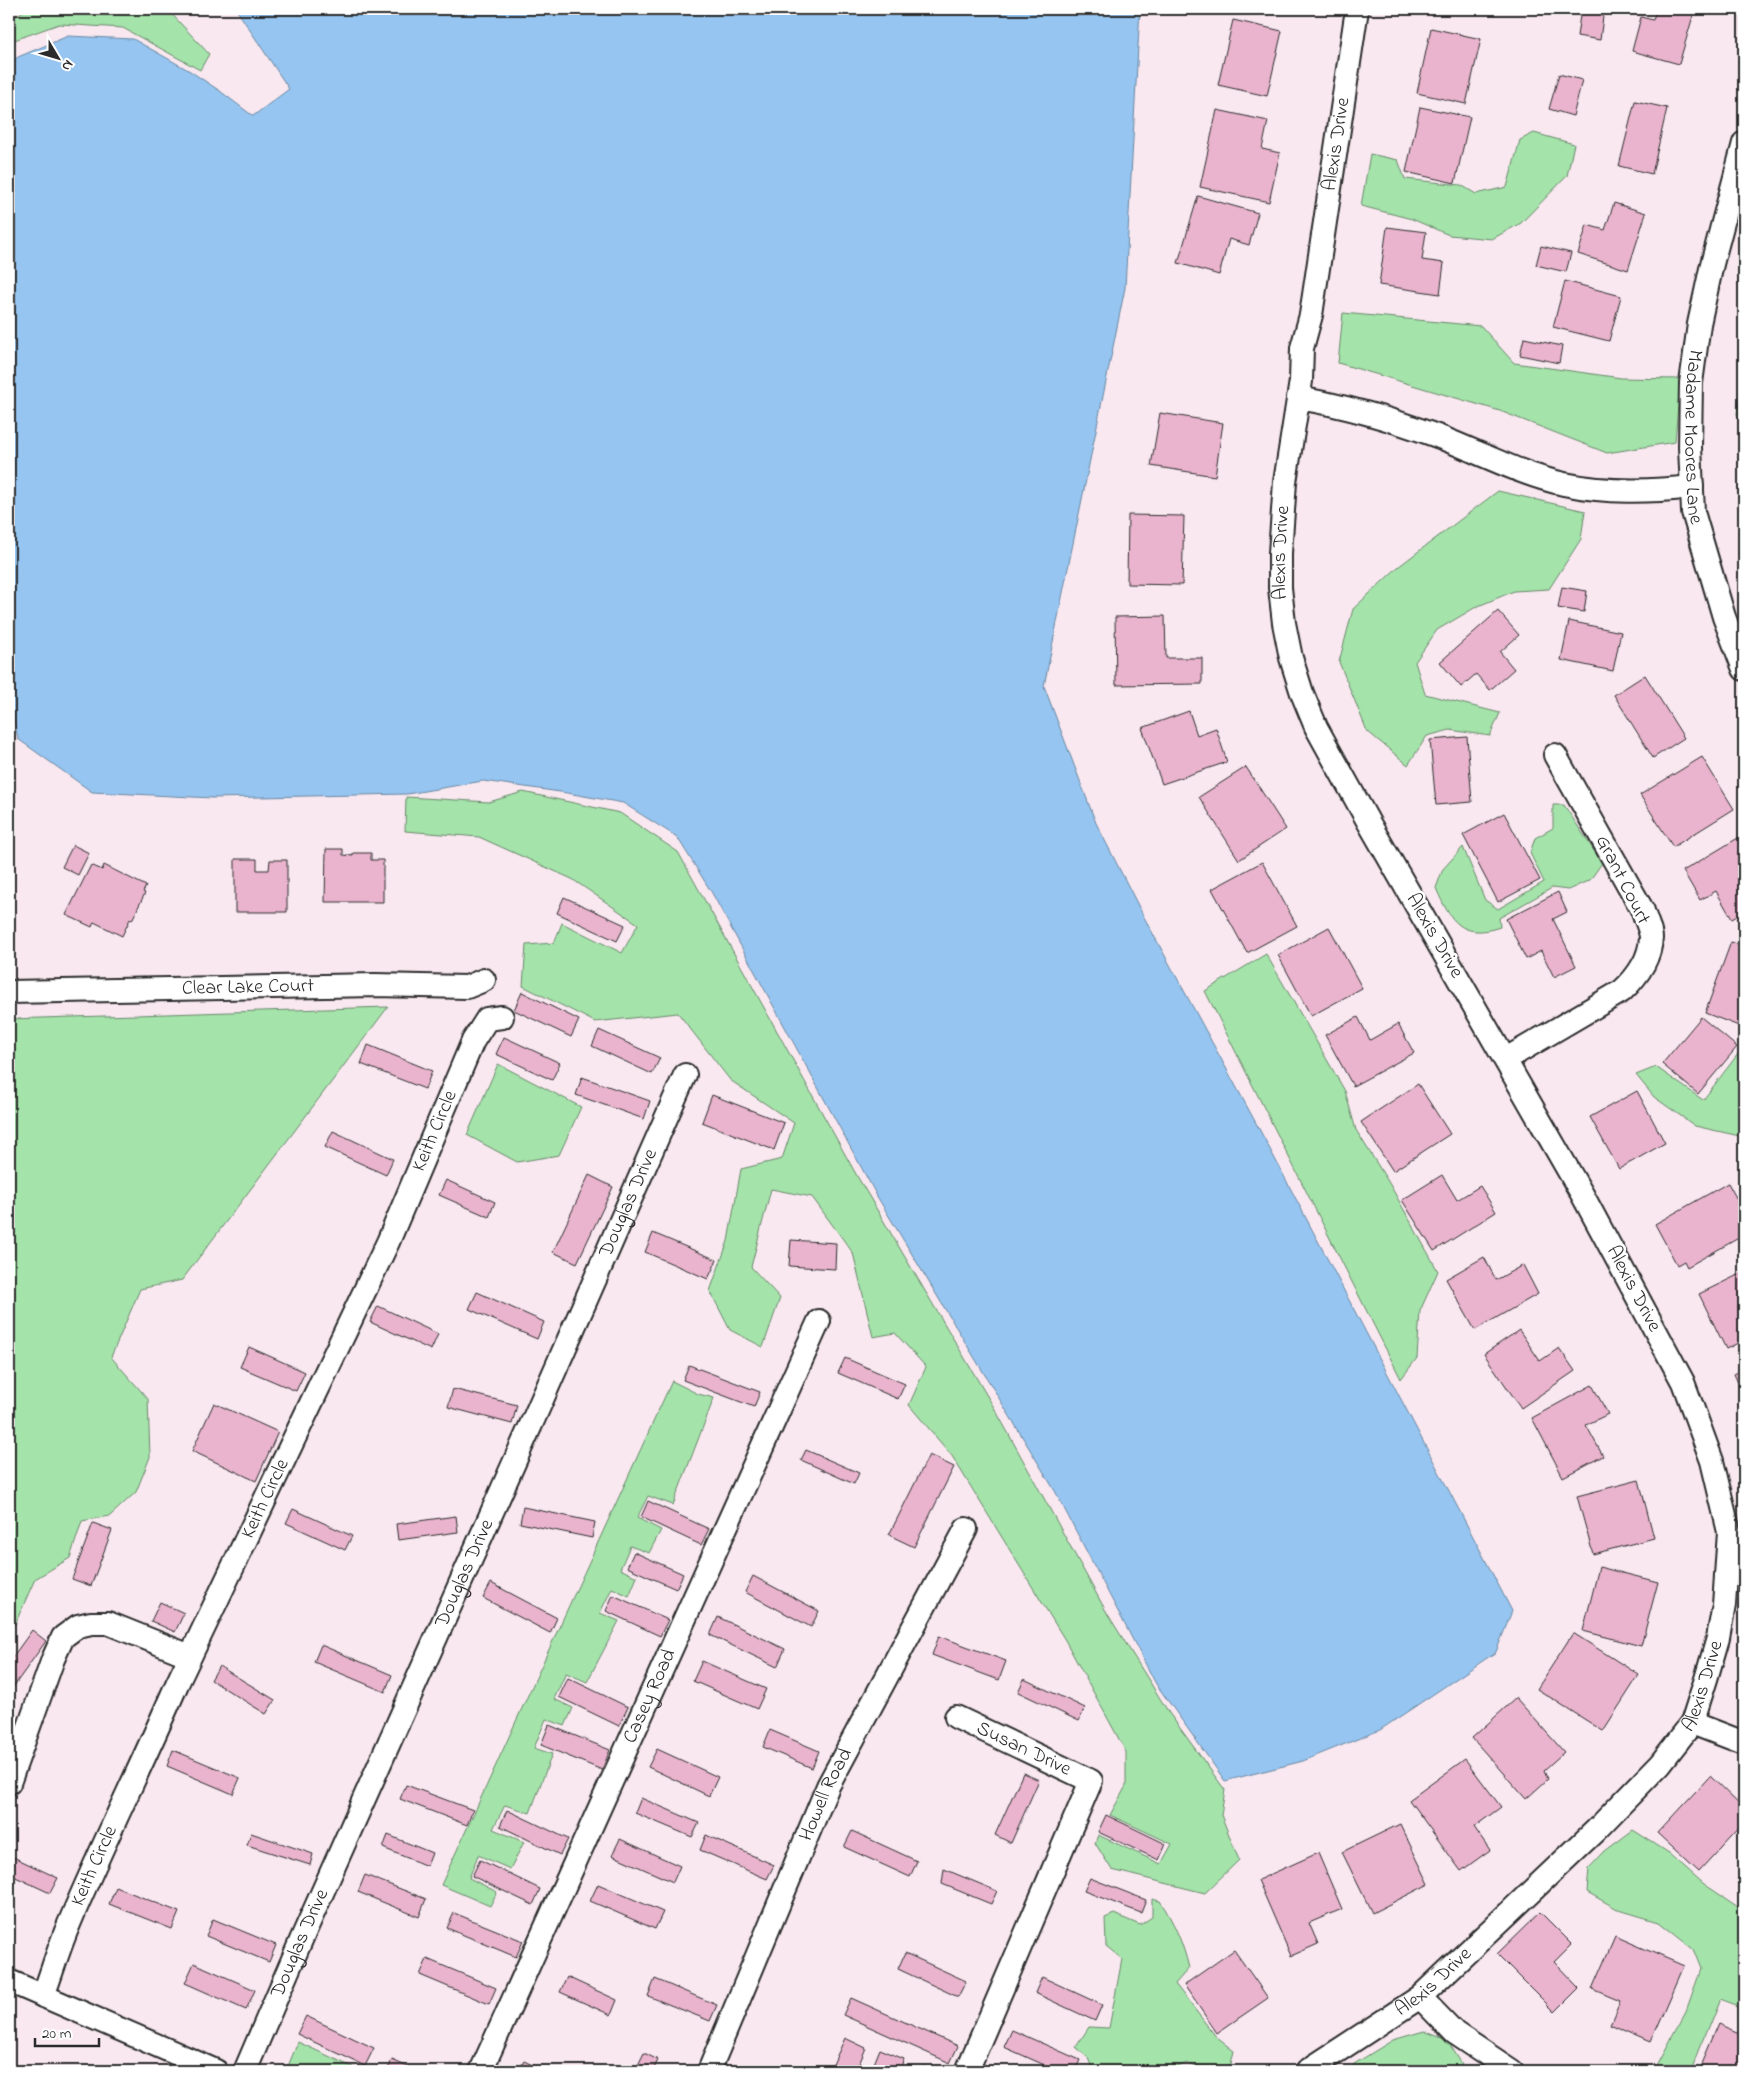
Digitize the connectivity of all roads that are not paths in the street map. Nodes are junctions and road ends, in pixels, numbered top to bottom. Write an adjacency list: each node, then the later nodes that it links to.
1 (1357, 9): 3 (street, Alexis Drive)
2 (1744, 143): 4 (street, Madame Moores Lane)
3 (1298, 398): 4 (street); 10 (street, Alexis Drive)
4 (1692, 487): 5 (street, Madame Moores Lane)
5 (1744, 669)
6 (1555, 755): 10 (street, Grant Court)
7 (484, 980): 8 (street, Clear Lake Court)
8 (9, 992)
9 (502, 1017): 14 (street, Keith Circle)
10 (1506, 1059): 16 (street, Alexis Drive)
11 (684, 1075): 23 (street, Douglas Drive)
12 (819, 1321): 24 (street, Casey Road)
13 (966, 1529): 25 (street, Howell Road)
14 (190, 1656): 18 (street); 20 (street, Keith Circle)
15 (956, 1717): 26 (street, Susan Drive)
16 (1692, 1723): 17 (street); 21 (street, Alexis Drive)
17 (1744, 1743)
18 (9, 1782)
19 (9, 1981): 20 (street)
20 (43, 1996): 22 (street)
21 (1420, 1997): 27 (street, Alexis Drive); 28 (street)
22 (216, 2071)
23 (245, 2071)
24 (480, 2071)
25 (709, 2071)
26 (967, 2071)
27 (1307, 2071)
28 (1512, 2071)

